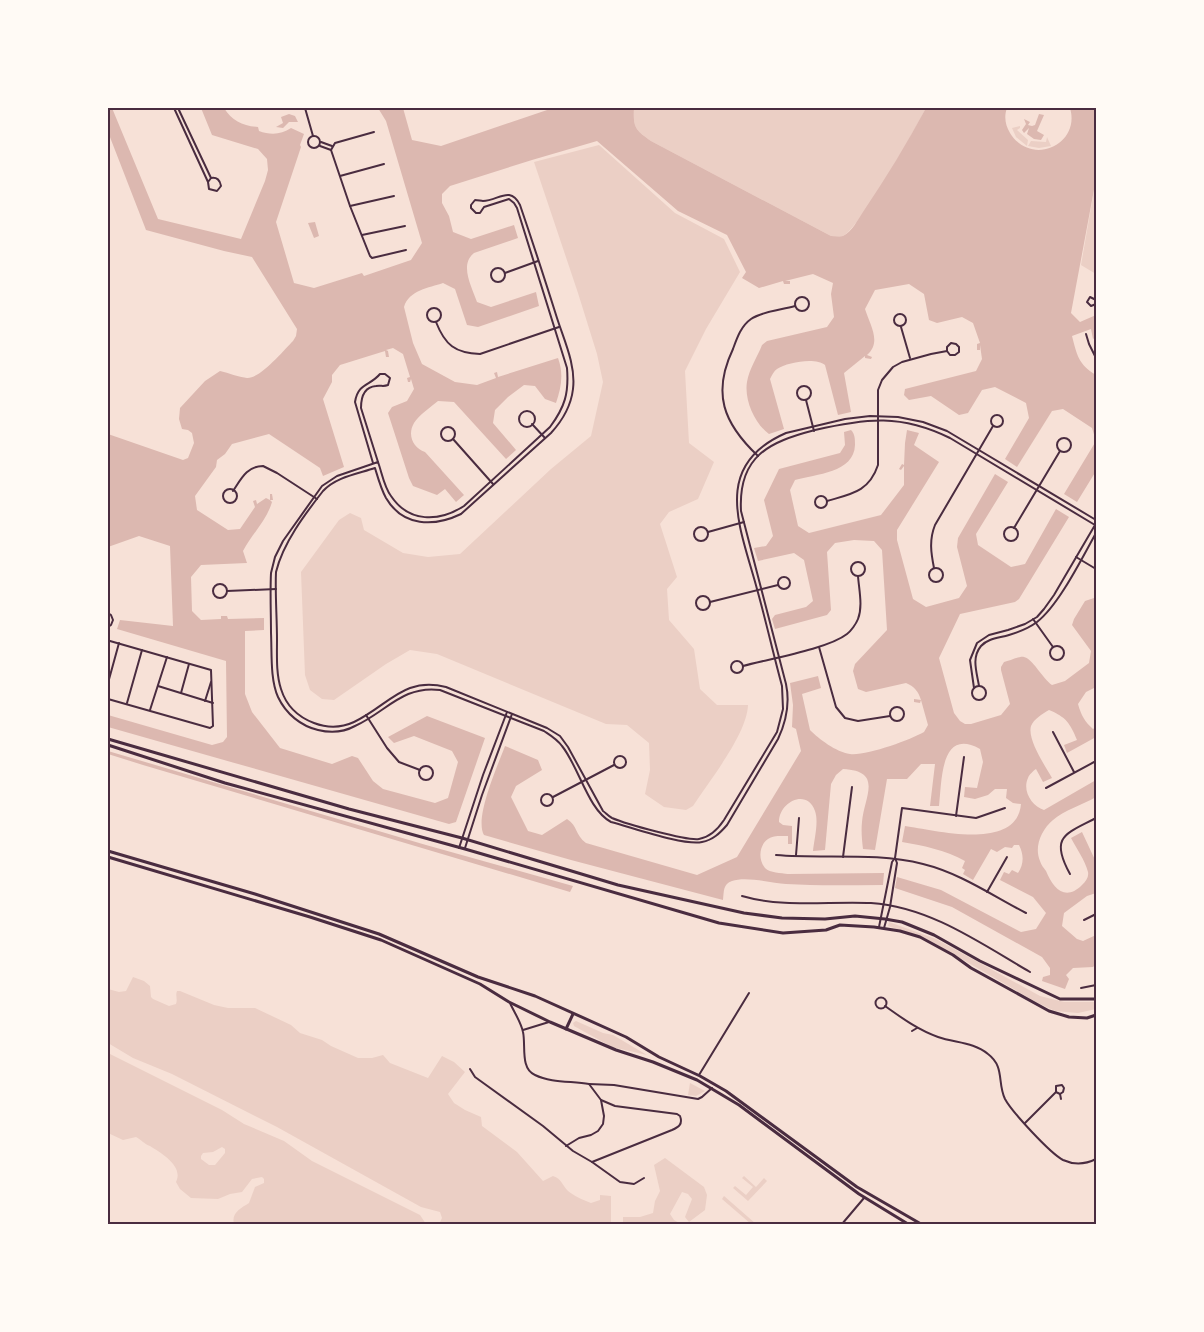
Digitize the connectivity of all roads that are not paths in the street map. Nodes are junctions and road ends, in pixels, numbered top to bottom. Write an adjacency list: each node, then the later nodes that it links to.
1 (174, 108): 4 (street)
2 (305, 108): 6 (street)
3 (179, 109): 4 (street); 13 (street)
4 (176, 112): 14 (street)
5 (374, 132): 9 (street)
6 (313, 136): 7 (street); 8 (street)
7 (321, 142): 8 (street); 9 (street)
8 (320, 146): 10 (street)
9 (332, 146): 10 (street)
10 (331, 150): 12 (street)
11 (384, 164): 12 (street)
12 (340, 176): 17 (street)
13 (211, 178): 14 (street); 14 (street)
14 (208, 182)
15 (394, 196): 17 (street)
16 (482, 202): 18 (street); 18 (street); 20 (street)
17 (350, 206): 22 (street)
18 (484, 208): 21 (street)
19 (405, 226): 22 (street)
20 (529, 230): 21 (street); 24 (street)
21 (524, 232): 25 (street)
22 (362, 235): 23 (street)
23 (406, 250)
24 (539, 260): 25 (street); 27 (street)
25 (533, 262): 26 (street); 28 (street)
26 (505, 273): 26 (street)
27 (548, 288): 28 (street); 33 (street)
28 (542, 289): 35 (street)
29 (1096, 300): 30 (street)
30 (1096, 304)
31 (795, 306): 31 (street); 62 (street)
32 (436, 322): 32 (street); 35 (street)
33 (560, 327): 35 (street); 42 (street)
34 (901, 327): 34 (street); 39 (street)
35 (555, 328): 41 (street)
36 (1086, 334): 38 (street)
37 (947, 351): 37 (street); 39 (street)
38 (1096, 358)
39 (910, 359): 45 (street)
40 (377, 378): 43 (street); 43 (street); 66 (street)
41 (568, 380): 42 (street); 55 (street)
42 (573, 381): 57 (street)
43 (379, 385): 65 (street)
44 (806, 400): 44 (street); 53 (street)
45 (878, 416): 46 (street); 47 (street); 48 (street)
46 (845, 420): 49 (street); 53 (street)
47 (878, 420): 49 (street); 51 (street); 82 (street)
48 (912, 420): 51 (street); 60 (street)
49 (846, 423): 54 (street)
50 (532, 424): 50 (street); 55 (street)
51 (911, 424): 63 (street)
52 (993, 426): 52 (street); 60 (street)
53 (813, 427): 54 (street); 56 (street)
54 (814, 431): 59 (street)
55 (542, 434): 57 (street); 73 (street)
56 (776, 437): 59 (street); 62 (street)
57 (545, 438): 74 (street)
58 (453, 439): 58 (street); 73 (street)
59 (777, 442): 64 (street)
60 (979, 450): 63 (street); 69 (street)
61 (1060, 451): 61 (street); 75 (street)
62 (755, 453): 64 (street); 76 (street)
63 (977, 454): 70 (street); 97 (street)
64 (758, 456): 79 (street)
65 (378, 462): 66 (street); 67 (street)
66 (374, 464): 68 (street); 71 (street)
67 (380, 467): 68 (street); 85 (street)
68 (375, 468): 72 (street); 86 (street)
69 (1009, 468): 70 (street); 75 (street)
70 (1006, 472): 77 (street)
71 (342, 474): 72 (street); 80 (street)
72 (343, 478): 81 (street)
73 (490, 481): 74 (street); 85 (street)
74 (493, 485): 86 (street)
75 (1039, 486): 77 (street); 83 (street)
76 (737, 490): 79 (street); 88 (street)
77 (1036, 490): 84 (street); 90 (street)
78 (234, 491): 78 (street); 80 (street)
79 (742, 491): 87 (street)
80 (313, 497): 81 (street); 101 (street)
81 (317, 499): 102 (street)
82 (827, 501): 82 (street)
83 (1068, 503): 84 (street); 89 (street)
84 (1065, 507): 89 (street)
85 (418, 516): 86 (street)
86 (417, 521)
87 (744, 522): 88 (street); 93 (street)
88 (739, 523): 91 (street); 94 (street)
89 (1096, 523): 95 (street)
90 (1014, 528): 90 (street)
91 (708, 532): 91 (street)
92 (1096, 533): 96 (street)
93 (752, 555): 94 (street); 103 (street)
94 (748, 556): 104 (street)
95 (1076, 557): 96 (street); 108 (street)
96 (1081, 560): 98 (street); 111 (street)
97 (934, 568): 97 (street)
98 (1096, 569)
99 (858, 576): 99 (street); 117 (street)
100 (778, 585): 100 (street); 103 (street)
101 (270, 589): 102 (street); 105 (street); 112 (street)
102 (276, 589): 113 (street)
103 (761, 589): 104 (street); 109 (street)
104 (757, 590): 106 (street); 110 (street)
105 (227, 591): 105 (street)
106 (710, 602): 106 (street)
107 (108, 613): 114 (street)
108 (1033, 619): 111 (street); 129 (street)
109 (770, 622): 110 (street); 120 (street)
110 (766, 623): 122 (street)
111 (1036, 623): 118 (street); 128 (street)
112 (271, 626): 113 (street); 144 (street)
113 (277, 626): 140 (street)
114 (108, 627)
115 (110, 641): 116 (street)
116 (119, 643): 119 (street); 126 (street)
117 (819, 646): 120 (street); 142 (street)
118 (1053, 647): 118 (street)
119 (142, 650): 121 (street); 134 (street)
120 (778, 656): 122 (street); 136 (street)
121 (167, 657): 123 (street); 127 (street)
122 (774, 658): 124 (street); 135 (street)
123 (189, 664): 125 (street); 130 (street)
124 (743, 666): 124 (street)
125 (212, 680): 132 (street); 133 (street)
126 (108, 683)
127 (158, 686): 130 (street); 137 (street)
128 (979, 686): 129 (street); 129 (street)
129 (974, 688)
130 (182, 693): 132 (street)
131 (108, 699): 134 (street)
132 (205, 701): 133 (street)
133 (213, 703): 137 (street)
134 (127, 704): 137 (street)
135 (783, 705): 136 (street); 151 (street)
136 (787, 705): 153 (street)
137 (150, 711)
138 (507, 712): 139 (street); 140 (street); 141 (street)
139 (512, 714): 143 (street); 145 (street)
140 (366, 715): 144 (street)
141 (506, 716): 143 (street); 144 (street); 169 (street)
142 (890, 716): 142 (street)
143 (511, 718): 147 (street); 171 (street)
144 (369, 719): 155 (street)
145 (551, 730): 147 (street); 157 (street)
146 (1052, 732): 156 (street)
147 (549, 734): 158 (street)
148 (108, 739): 169 (main road)
149 (108, 745): 172 (main road)
150 (964, 757): 165 (street)
151 (760, 761): 153 (street); 163 (street)
152 (1096, 761): 156 (street)
153 (764, 763): 164 (street)
154 (614, 765): 154 (street); 157 (street)
155 (420, 770): 155 (street)
156 (1074, 773): 160 (street)
157 (586, 780): 158 (street); 168 (street)
158 (582, 782): 161 (street); 170 (street)
159 (852, 787): 178 (street)
160 (1046, 788)
161 (553, 798): 161 (street)
162 (1005, 808): 165 (street)
163 (729, 812): 164 (street); 168 (street)
164 (733, 815): 170 (street)
165 (956, 816): 179 (street)
166 (799, 818): 176 (street)
167 (1096, 818): 181 (street)
168 (668, 834): 170 (street)
169 (462, 838): 171 (main road); 172 (street)
170 (668, 838)
171 (468, 840): 173 (street); 188 (main road)
172 (460, 848): 173 (main road)
173 (465, 849): 191 (main road)
174 (108, 851): 200 (main road)
175 (776, 855): 176 (street)
176 (796, 856): 178 (street)
177 (108, 857): 198 (main road)
178 (843, 857): 179 (street)
179 (895, 858): 182 (street); 184 (street); 185 (street)
180 (1007, 858): 182 (street)
181 (1070, 874)
182 (987, 892): 186 (street)
183 (742, 896): 184 (street)
184 (883, 905): 185 (street); 188 (street)
185 (890, 907): 189 (street); 193 (street)
186 (1026, 913)
187 (1096, 914): 190 (street)
188 (880, 918): 189 (main road); 191 (street)
189 (887, 919): 192 (street); 197 (main road)
190 (1084, 920)
191 (879, 927): 192 (main road)
192 (884, 928): 201 (main road)
193 (1030, 972)
194 (1096, 985): 195 (street)
195 (1081, 988)
196 (749, 993): 208 (street)
197 (1096, 999)
198 (509, 1002): 202 (main road); 205 (street)
199 (885, 1006): 199 (street); 203 (street)
200 (573, 1014): 204 (main road); 208 (main road)
201 (1096, 1015)
202 (550, 1022): 204 (main road); 205 (street)
203 (917, 1028): 206 (street); 215 (street)
204 (566, 1029): 210 (main road)
205 (523, 1030): 209 (street)
206 (912, 1031)
207 (470, 1070): 216 (street)
208 (699, 1075): 223 (main road)
209 (589, 1084): 210 (street); 214 (street)
210 (712, 1088): 220 (main road)
211 (1056, 1092): 212 (street); 212 (street); 215 (street)
212 (1060, 1094): 213 (street)
213 (1061, 1099)
214 (601, 1100): 216 (street); 218 (street)
215 (1025, 1123): 217 (street)
216 (566, 1146): 218 (street)
217 (1096, 1159)
218 (592, 1162): 219 (street)
219 (644, 1178)
220 (864, 1198): 221 (street); 222 (main road)
221 (842, 1224)
222 (908, 1224)
223 (921, 1224)

